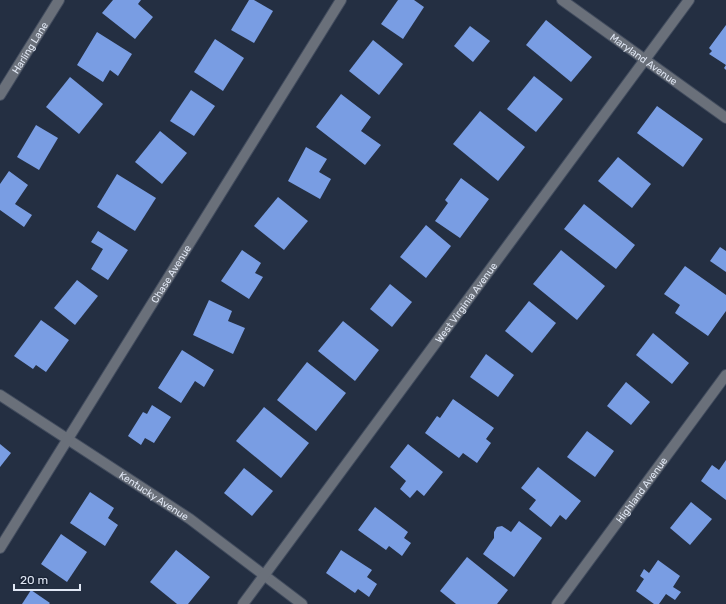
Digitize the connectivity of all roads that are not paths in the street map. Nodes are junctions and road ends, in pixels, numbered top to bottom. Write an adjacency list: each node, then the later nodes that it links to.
1 (59, 0): 6 (street, Harling Lane)
2 (341, 0): 10 (street, Chase Avenue)
3 (562, 0): 5 (street, Maryland Avenue)
4 (689, 0): 5 (street, West Virginia Avenue)
5 (646, 59): 7 (street, Maryland Avenue); 12 (street, West Virginia Avenue)
6 (0, 95)
7 (726, 118)
8 (726, 375): 15 (street, Highland Avenue)
9 (0, 395): 10 (street, Kentucky Avenue)
10 (69, 439): 11 (street, Chase Avenue); 12 (street, Kentucky Avenue)
11 (0, 548)
12 (264, 575): 13 (street, West Virginia Avenue); 14 (street, Kentucky Avenue)
13 (243, 604)
14 (302, 604)
15 (557, 604)

